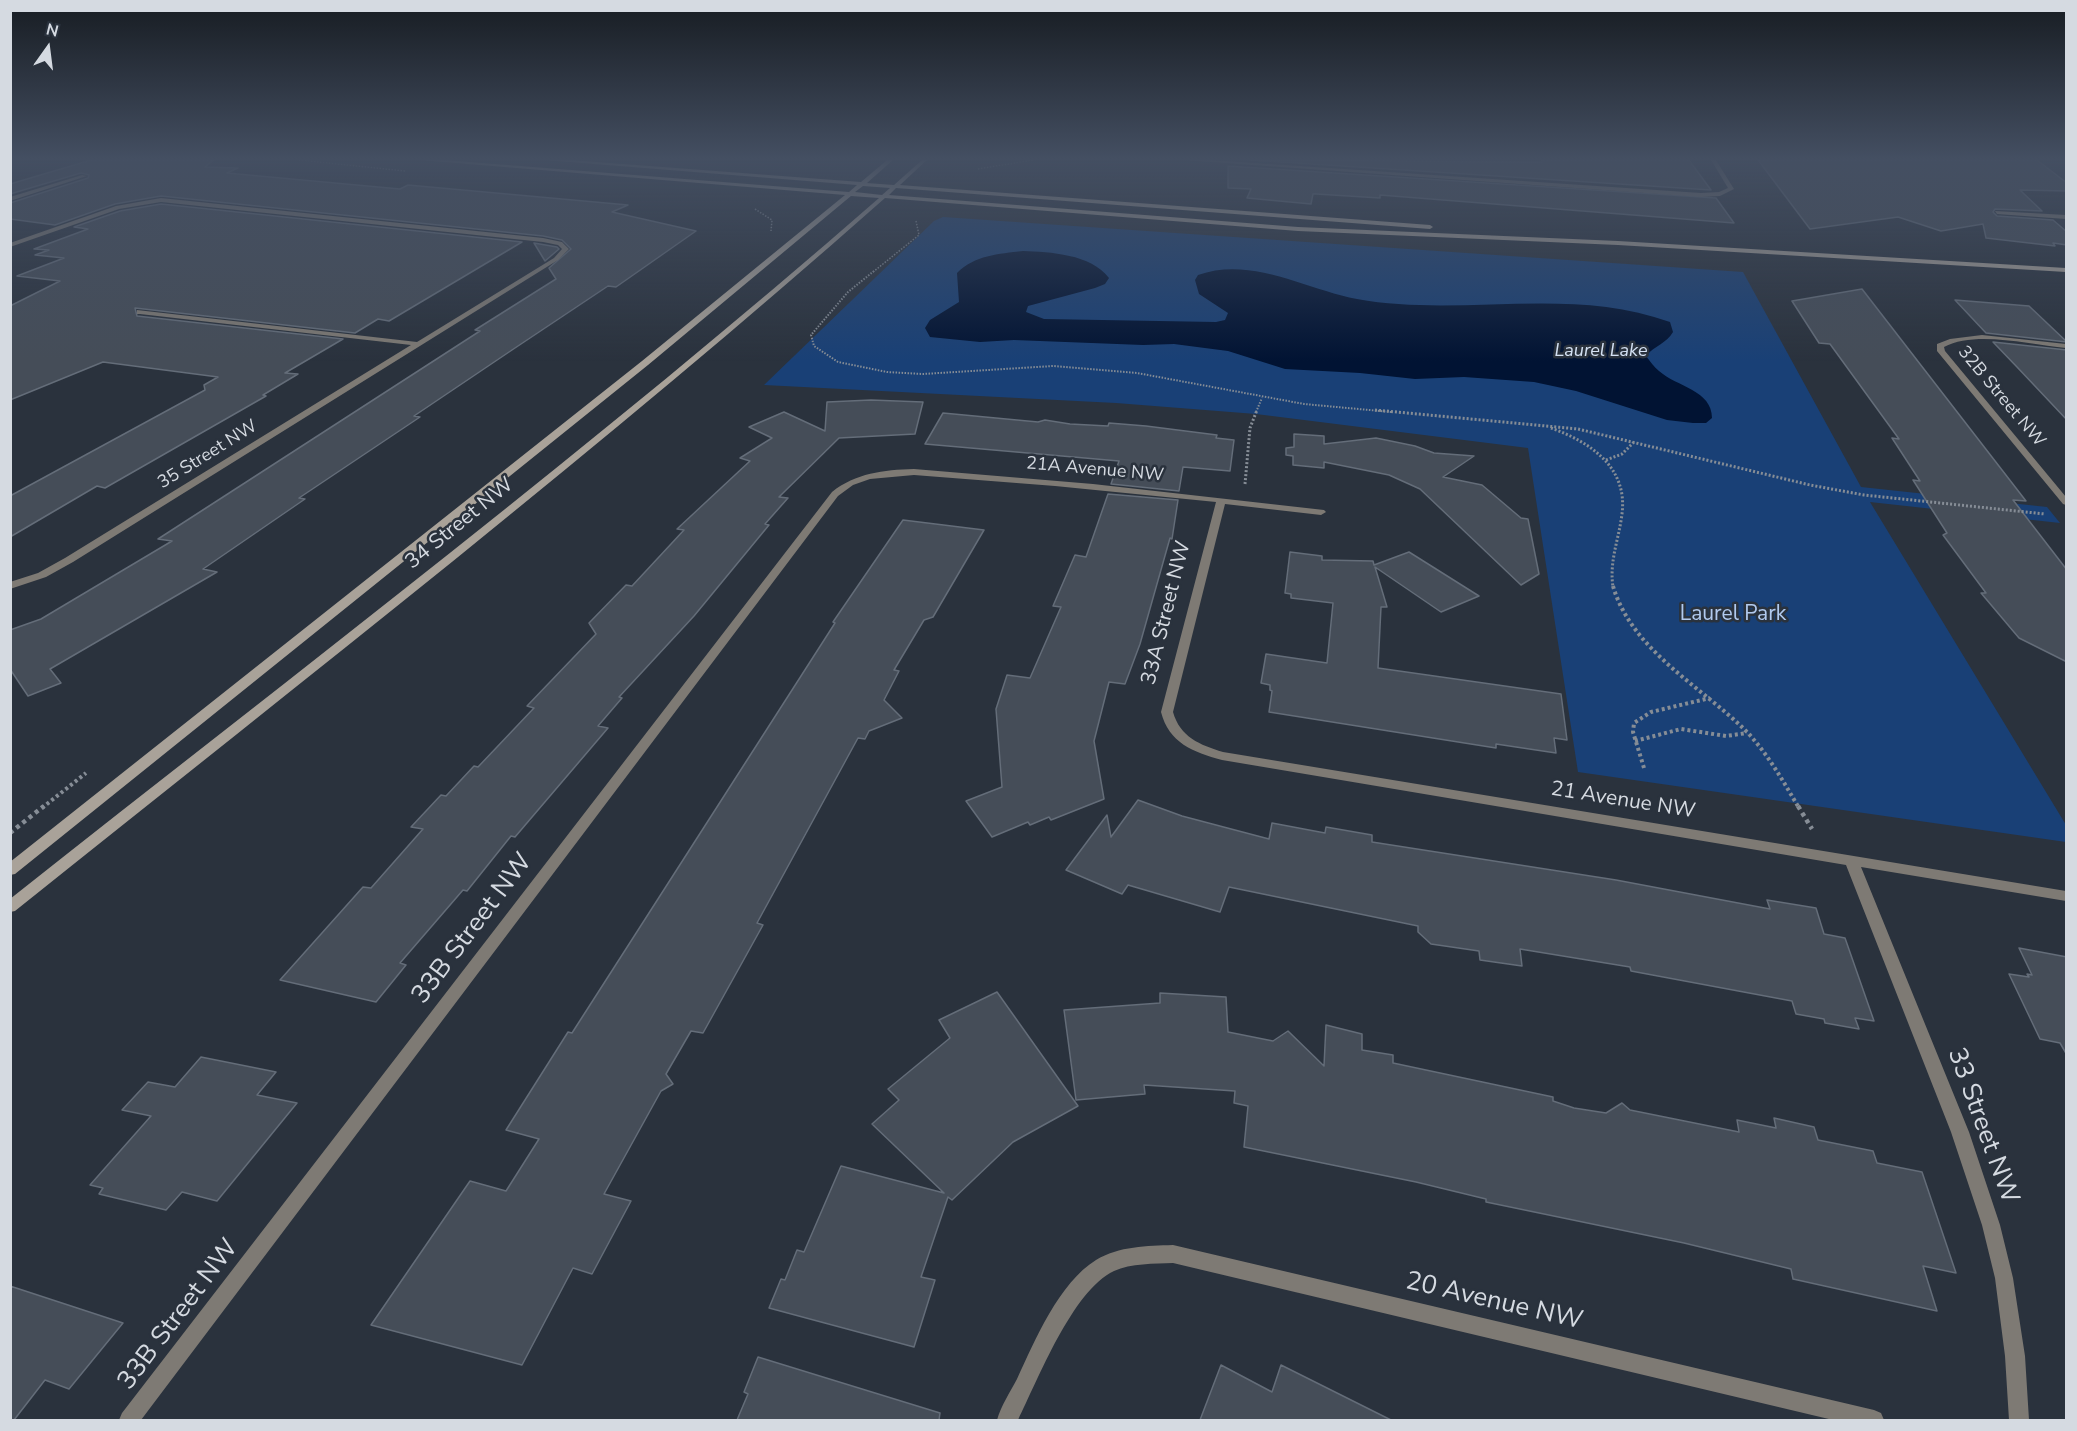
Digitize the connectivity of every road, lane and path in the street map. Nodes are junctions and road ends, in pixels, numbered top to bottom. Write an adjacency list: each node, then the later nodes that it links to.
1 (62, 227): 9 (street, 35 Street NW)
2 (416, 227): 12 (street, 35 Street NW)
3 (810, 227): 32 (main road, 34 Street NW)
4 (849, 227): 34 (main road, 34 Street NW)
5 (919, 227): 14 (path)
6 (1269, 227): 8 (main road)
7 (1425, 227): 8 (main road)
8 (1618, 243): 10 (main road)
9 (10, 245)
10 (2067, 270)
11 (140, 312): 12 (street)
12 (418, 344): 24 (street, 35 Street NW)
13 (2067, 346): 21 (street, 32B Street NW)
14 (1262, 398): 15 (path); 20 (path)
15 (1542, 425): 16 (path); 17 (path)
16 (1634, 441): 17 (path); 23 (path)
17 (1606, 460): 25 (path)
18 (865, 477): 19 (street, 21A Avenue NW); 35 (street, 33B Street NW)
19 (1221, 500): 20 (street, 21A Avenue NW); 27 (street, 33A Street NW)
20 (1244, 502): 22 (street, 21A Avenue NW)
21 (2067, 502)
22 (1322, 512)
23 (2050, 514)
24 (10, 586)
25 (1710, 697): 26 (path); 28 (path)
26 (1748, 733): 28 (path); 30 (path)
27 (1177, 736): 30 (street, 21 Avenue NW)
28 (1635, 741): 29 (path)
29 (1644, 768)
30 (1825, 856): 31 (street, 21 Avenue NW)
31 (1851, 860): 33 (street, 21 Avenue NW); 38 (street, 33 Street NW)
32 (10, 870)
33 (2067, 896)
34 (10, 907)
35 (129, 1420)
36 (1007, 1420): 37 (street, 20 Avenue NW)
37 (1874, 1420)
38 (2019, 1420)

